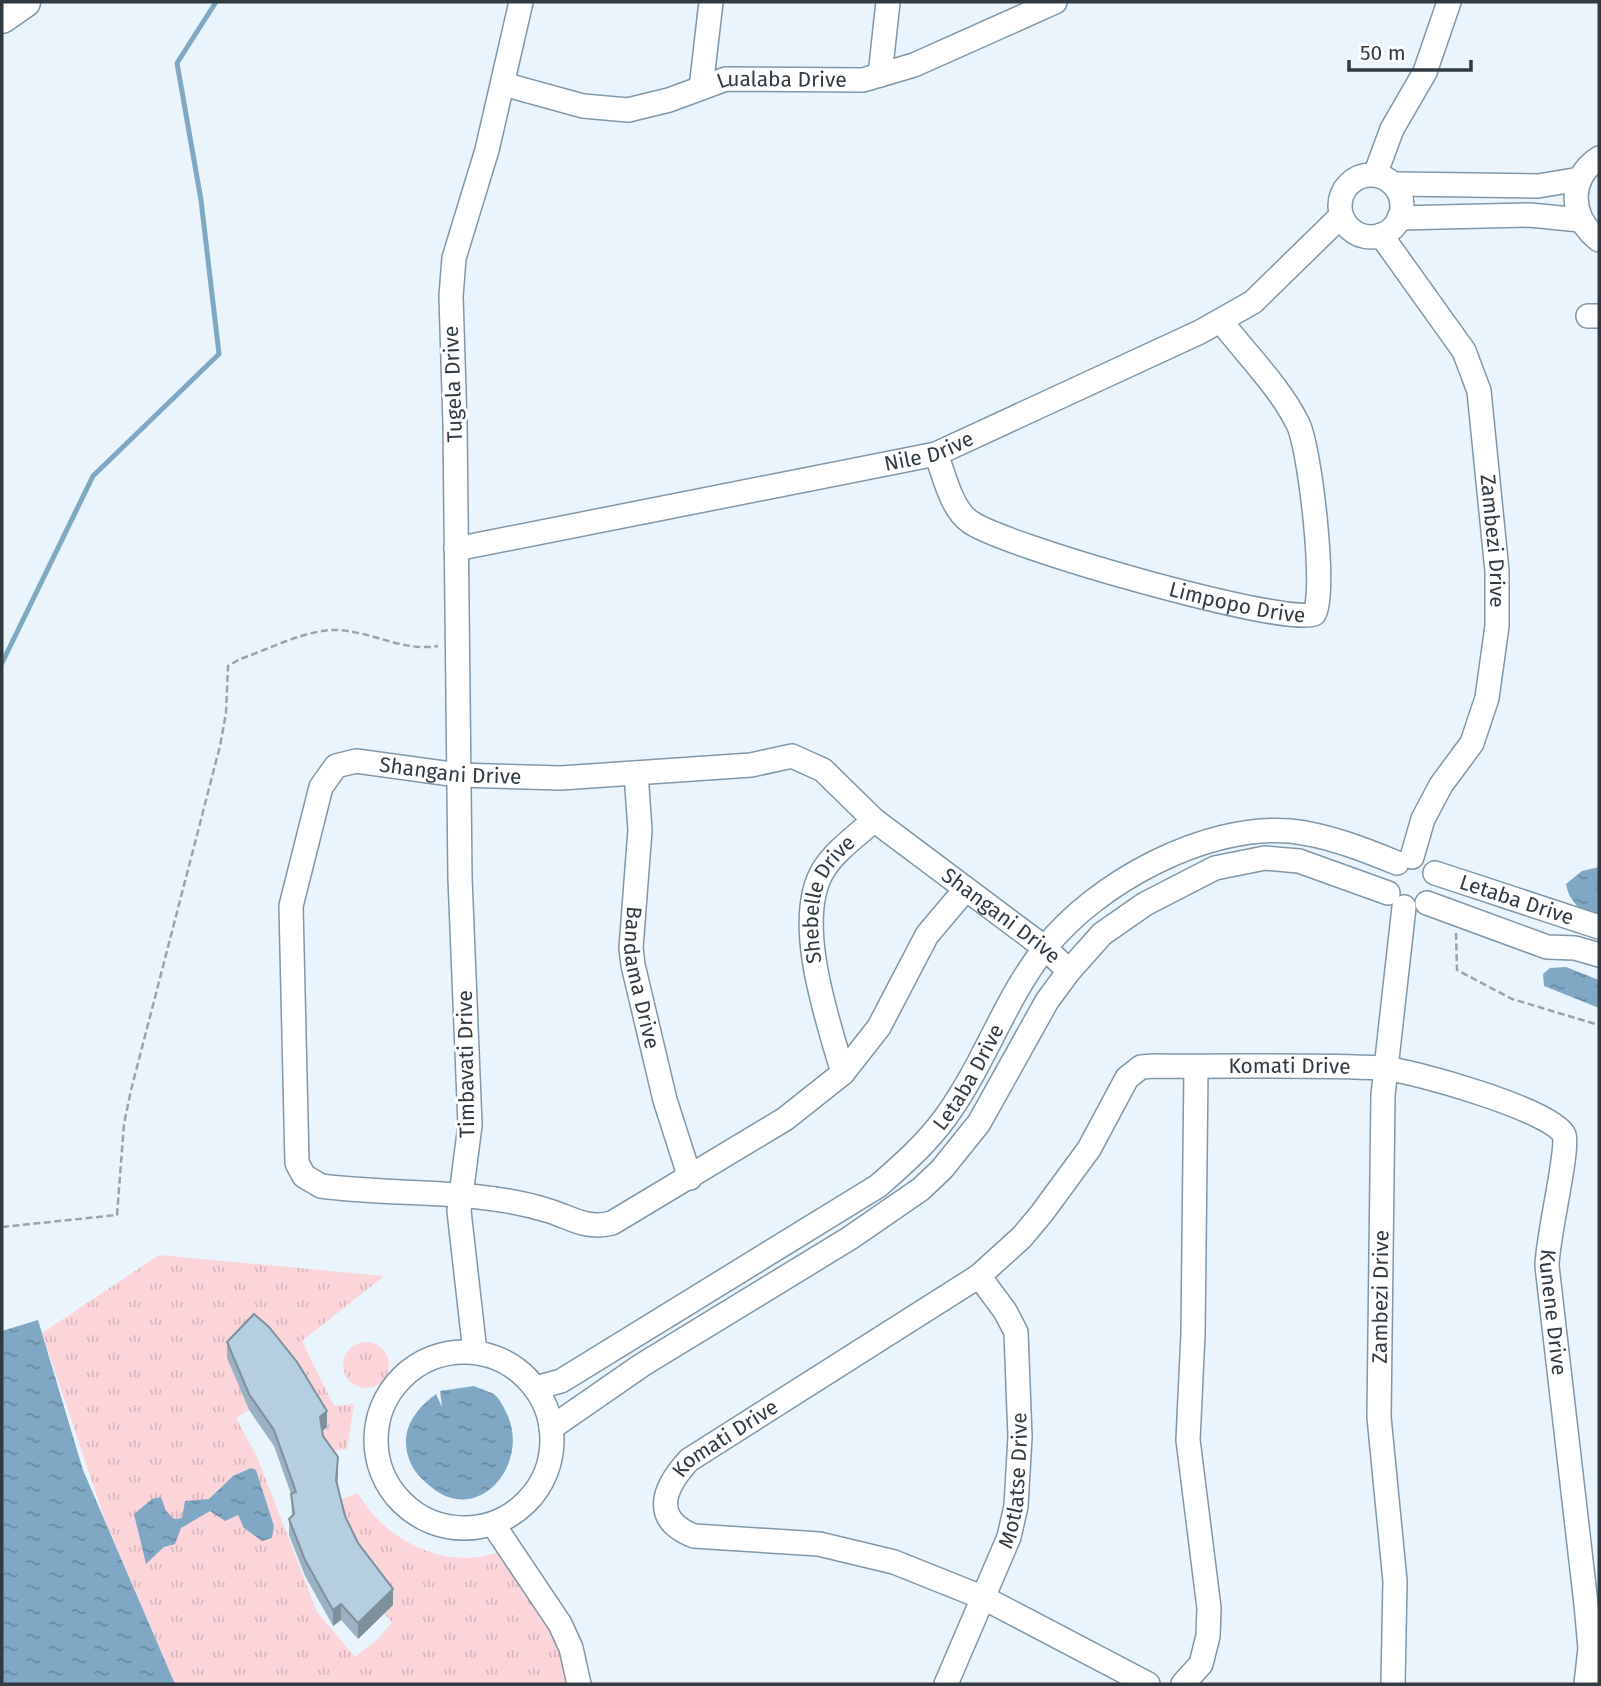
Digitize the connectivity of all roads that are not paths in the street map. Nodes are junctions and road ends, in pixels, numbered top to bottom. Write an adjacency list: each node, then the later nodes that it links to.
1 (25, 2): 7 (main road)
2 (521, 2): 9 (street, Tugela Drive)
3 (711, 2): 10 (street)
4 (888, 2): 8 (street)
5 (1055, 2): 8 (street, Lualaba Drive)
6 (1449, 2): 12 (street)
7 (2, 18)
8 (880, 75): 10 (street, Lualaba Drive)
9 (503, 84): 10 (street, Lualaba Drive); 21 (street, Tugela Drive)
10 (701, 88)
11 (1599, 158): 13 (street)
12 (1384, 179): 13 (street); 14 (street); 15 (street)
13 (1580, 179): 16 (street)
14 (1341, 216): 17 (street); 19 (street, Nile Drive)
15 (1399, 218): 16 (street); 17 (street)
16 (1580, 220): 18 (street)
17 (1381, 235): 25 (street, Zambezi Drive)
18 (1599, 240)
19 (1222, 321): 20 (street, Nile Drive); 20 (street, Limpopo Drive)
20 (936, 454): 21 (street, Nile Drive)
21 (456, 549): 23 (street, Tugela Drive)
22 (636, 774): 23 (street, Shangani Drive); 24 (street, Shangani Drive); 39 (street, Bandama Drive)
23 (458, 775): 40 (street, Timbavati Drive); 40 (street, Shangani Drive)
24 (874, 820): 27 (street, Shangani Drive); 38 (street, Shebelle Drive)
25 (1405, 860): 26 (street); 29 (street); 33 (street, Letaba Drive)
26 (1435, 873): 28 (street, Letaba Drive); 30 (street)
27 (965, 890): 33 (street, Shangani Drive); 38 (street)
28 (1487, 890): 31 (street); 32 (street, Letaba Drive)
29 (1396, 900): 30 (street); 35 (street, Letaba Drive); 37 (street, Zambezi Drive)
30 (1427, 903): 31 (street, Letaba Drive)
31 (1476, 922): 34 (street, Letaba Drive)
32 (1599, 926)
33 (1045, 948): 35 (street, Shangani Drive); 43 (street, Letaba Drive)
34 (1599, 955)
35 (1069, 971): 44 (street, Letaba Drive)
36 (1196, 1068): 37 (street, Komati Drive); 41 (street, Komati Drive); 50 (street)
37 (1385, 1068): 51 (street, Zambezi Drive); 52 (street, Kunene Drive)
38 (843, 1073): 39 (street)
39 (690, 1178): 40 (street)
40 (459, 1196): 42 (street, Timbavati Drive)
41 (979, 1276): 46 (street, Motlatse Drive); 46 (street, Komati Drive)
42 (475, 1352): 43 (street); 45 (street)
43 (535, 1388): 44 (street)
44 (551, 1428): 45 (street)
45 (493, 1524): 47 (street)
46 (984, 1598): 48 (street, Motlatse Drive); 49 (street, Komati Drive)
47 (579, 1684)
48 (946, 1684)
49 (1148, 1684)
50 (1183, 1684)
51 (1393, 1684)
52 (1586, 1684)

